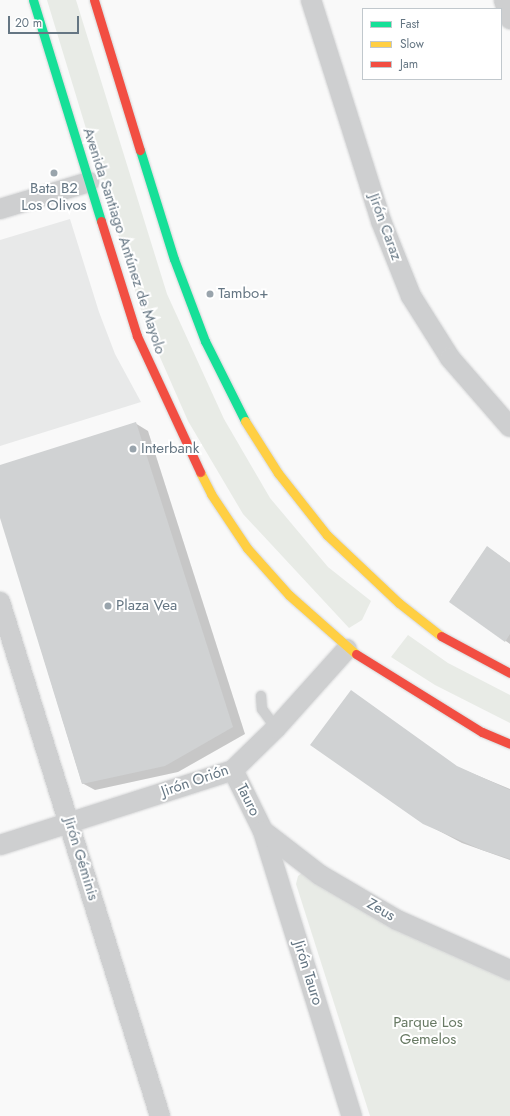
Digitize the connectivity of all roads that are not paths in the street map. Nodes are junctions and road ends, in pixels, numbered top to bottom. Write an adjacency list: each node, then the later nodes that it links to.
1 (33, 0): 6 (main road, Avenida Santiago Antúnez de Mayolo)
2 (94, 0): 11 (main road)
3 (311, 0): 8 (street, Jirón Caraz)
4 (504, 0): 5 (street)
5 (510, 19)
6 (90, 182): 7 (street); 10 (main road, Avenida Santiago Antúnez de Mayolo)
7 (0, 209)
8 (510, 427)
9 (0, 602): 16 (street, Jirón Géminis)
10 (347, 649): 13 (street, Jirón Orión); 14 (main road, Avenida Santiago Antúnez de Mayolo)
11 (510, 673)
12 (261, 696): 13 (lane)
13 (276, 728): 15 (street, Jirón Orión)
14 (510, 744)
15 (233, 770): 16 (street, Jirón Orión); 17 (street, Tauro)
16 (70, 823): 18 (street, Jirón Orión); 20 (street, Jirón Géminis)
17 (263, 830): 19 (street, Zeus); 21 (street, Jirón Tauro)
18 (0, 845)
19 (510, 970)
20 (160, 1116)
21 (352, 1116)

